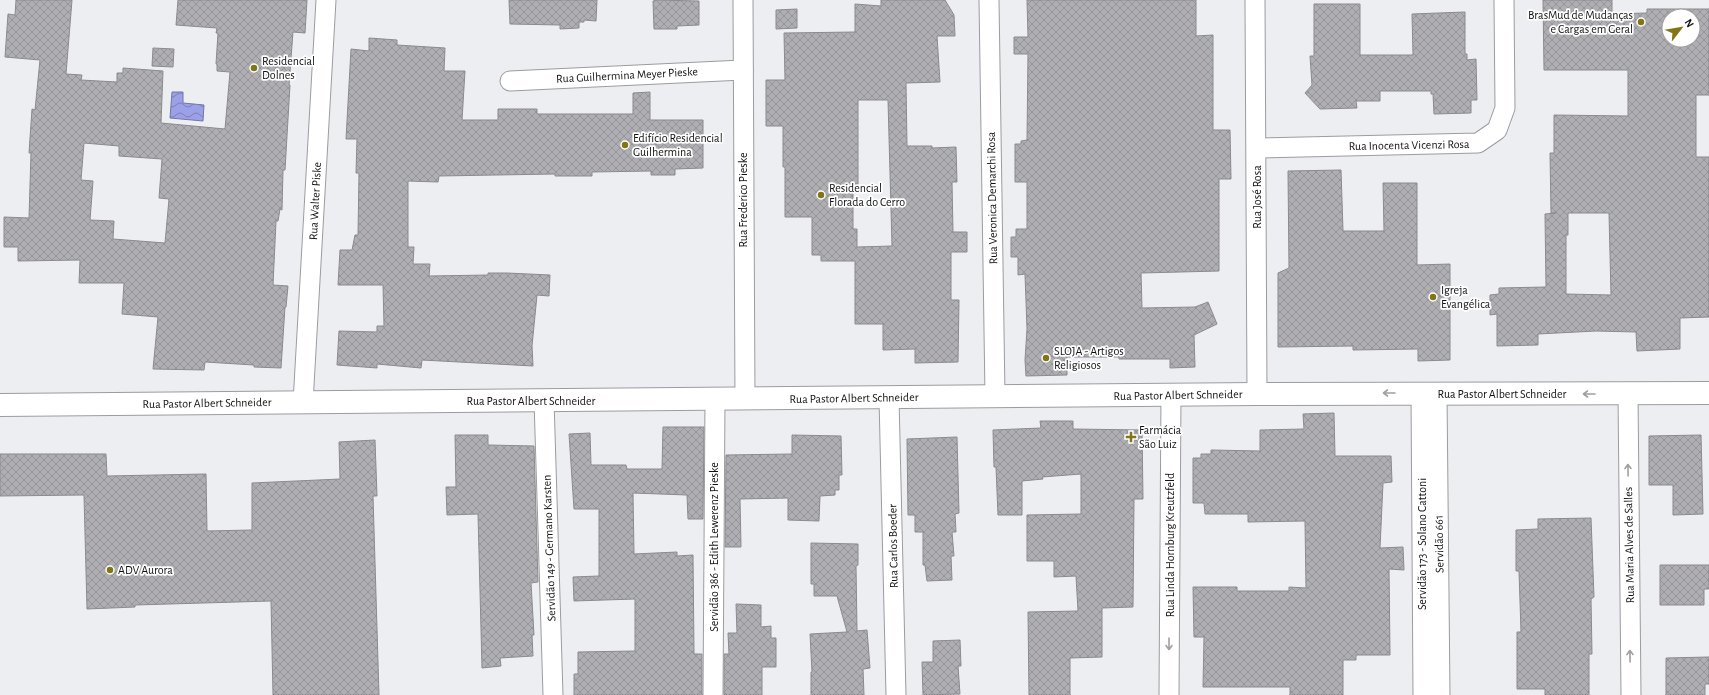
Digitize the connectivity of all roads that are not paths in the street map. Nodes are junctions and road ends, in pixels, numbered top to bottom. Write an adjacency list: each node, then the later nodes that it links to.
1 (326, 0): 19 (street, Rua Walter Piske)
2 (742, 0): 6 (street, Rua Frederico Pieske)
3 (990, 0): 14 (street, Rua Veronica Demarchi Rosa)
4 (1255, 0): 8 (street, Rua José Rosa)
5 (1504, 0): 8 (street, Rua Inocenta Vicenzi Rosa)
6 (743, 70): 7 (street, Rua Guilhermina Meyer Pieske); 17 (street, Rua Frederico Pieske)
7 (510, 81)
8 (1257, 148): 11 (street, Rua José Rosa)
9 (1429, 393): 11 (main road, Rua Pastor Albert Schneider, one-way to 11); 12 (main road, Rua Pastor Albert Schneider, one-way to 9); 25 (street, Servidão 173 - Solano Cattoni); 26 (street, Servidão 661)
10 (1709, 393): 12 (main road, Rua Pastor Albert Schneider)
11 (1257, 394): 13 (main road, Rua Pastor Albert Schneider)
12 (1628, 394): 27 (street, Rua Maria Alves de Salles, one-way to 12)
13 (1171, 395): 14 (main road, Rua Pastor Albert Schneider); 24 (street, Rua Linda Hornburg Kreutzfeld, one-way to 24)
14 (996, 396): 15 (main road, Rua Pastor Albert Schneider)
15 (889, 398): 17 (main road, Rua Pastor Albert Schneider); 23 (street, Rua Carlos Boeder)
16 (715, 399): 17 (main road, Rua Pastor Albert Schneider); 18 (main road, Rua Pastor Albert Schneider); 22 (street, Servidão 386 - Edith Lewerenz Pieske)
17 (746, 399)
18 (544, 400): 19 (main road, Rua Pastor Albert Schneider); 21 (street, Servidão 149 - Germano Karsten)
19 (303, 403): 20 (main road, Rua Pastor Albert Schneider)
20 (0, 405)
21 (553, 695)
22 (713, 695)
23 (896, 695)
24 (1169, 695)
25 (1423, 695)
26 (1440, 695)
27 (1631, 695)

